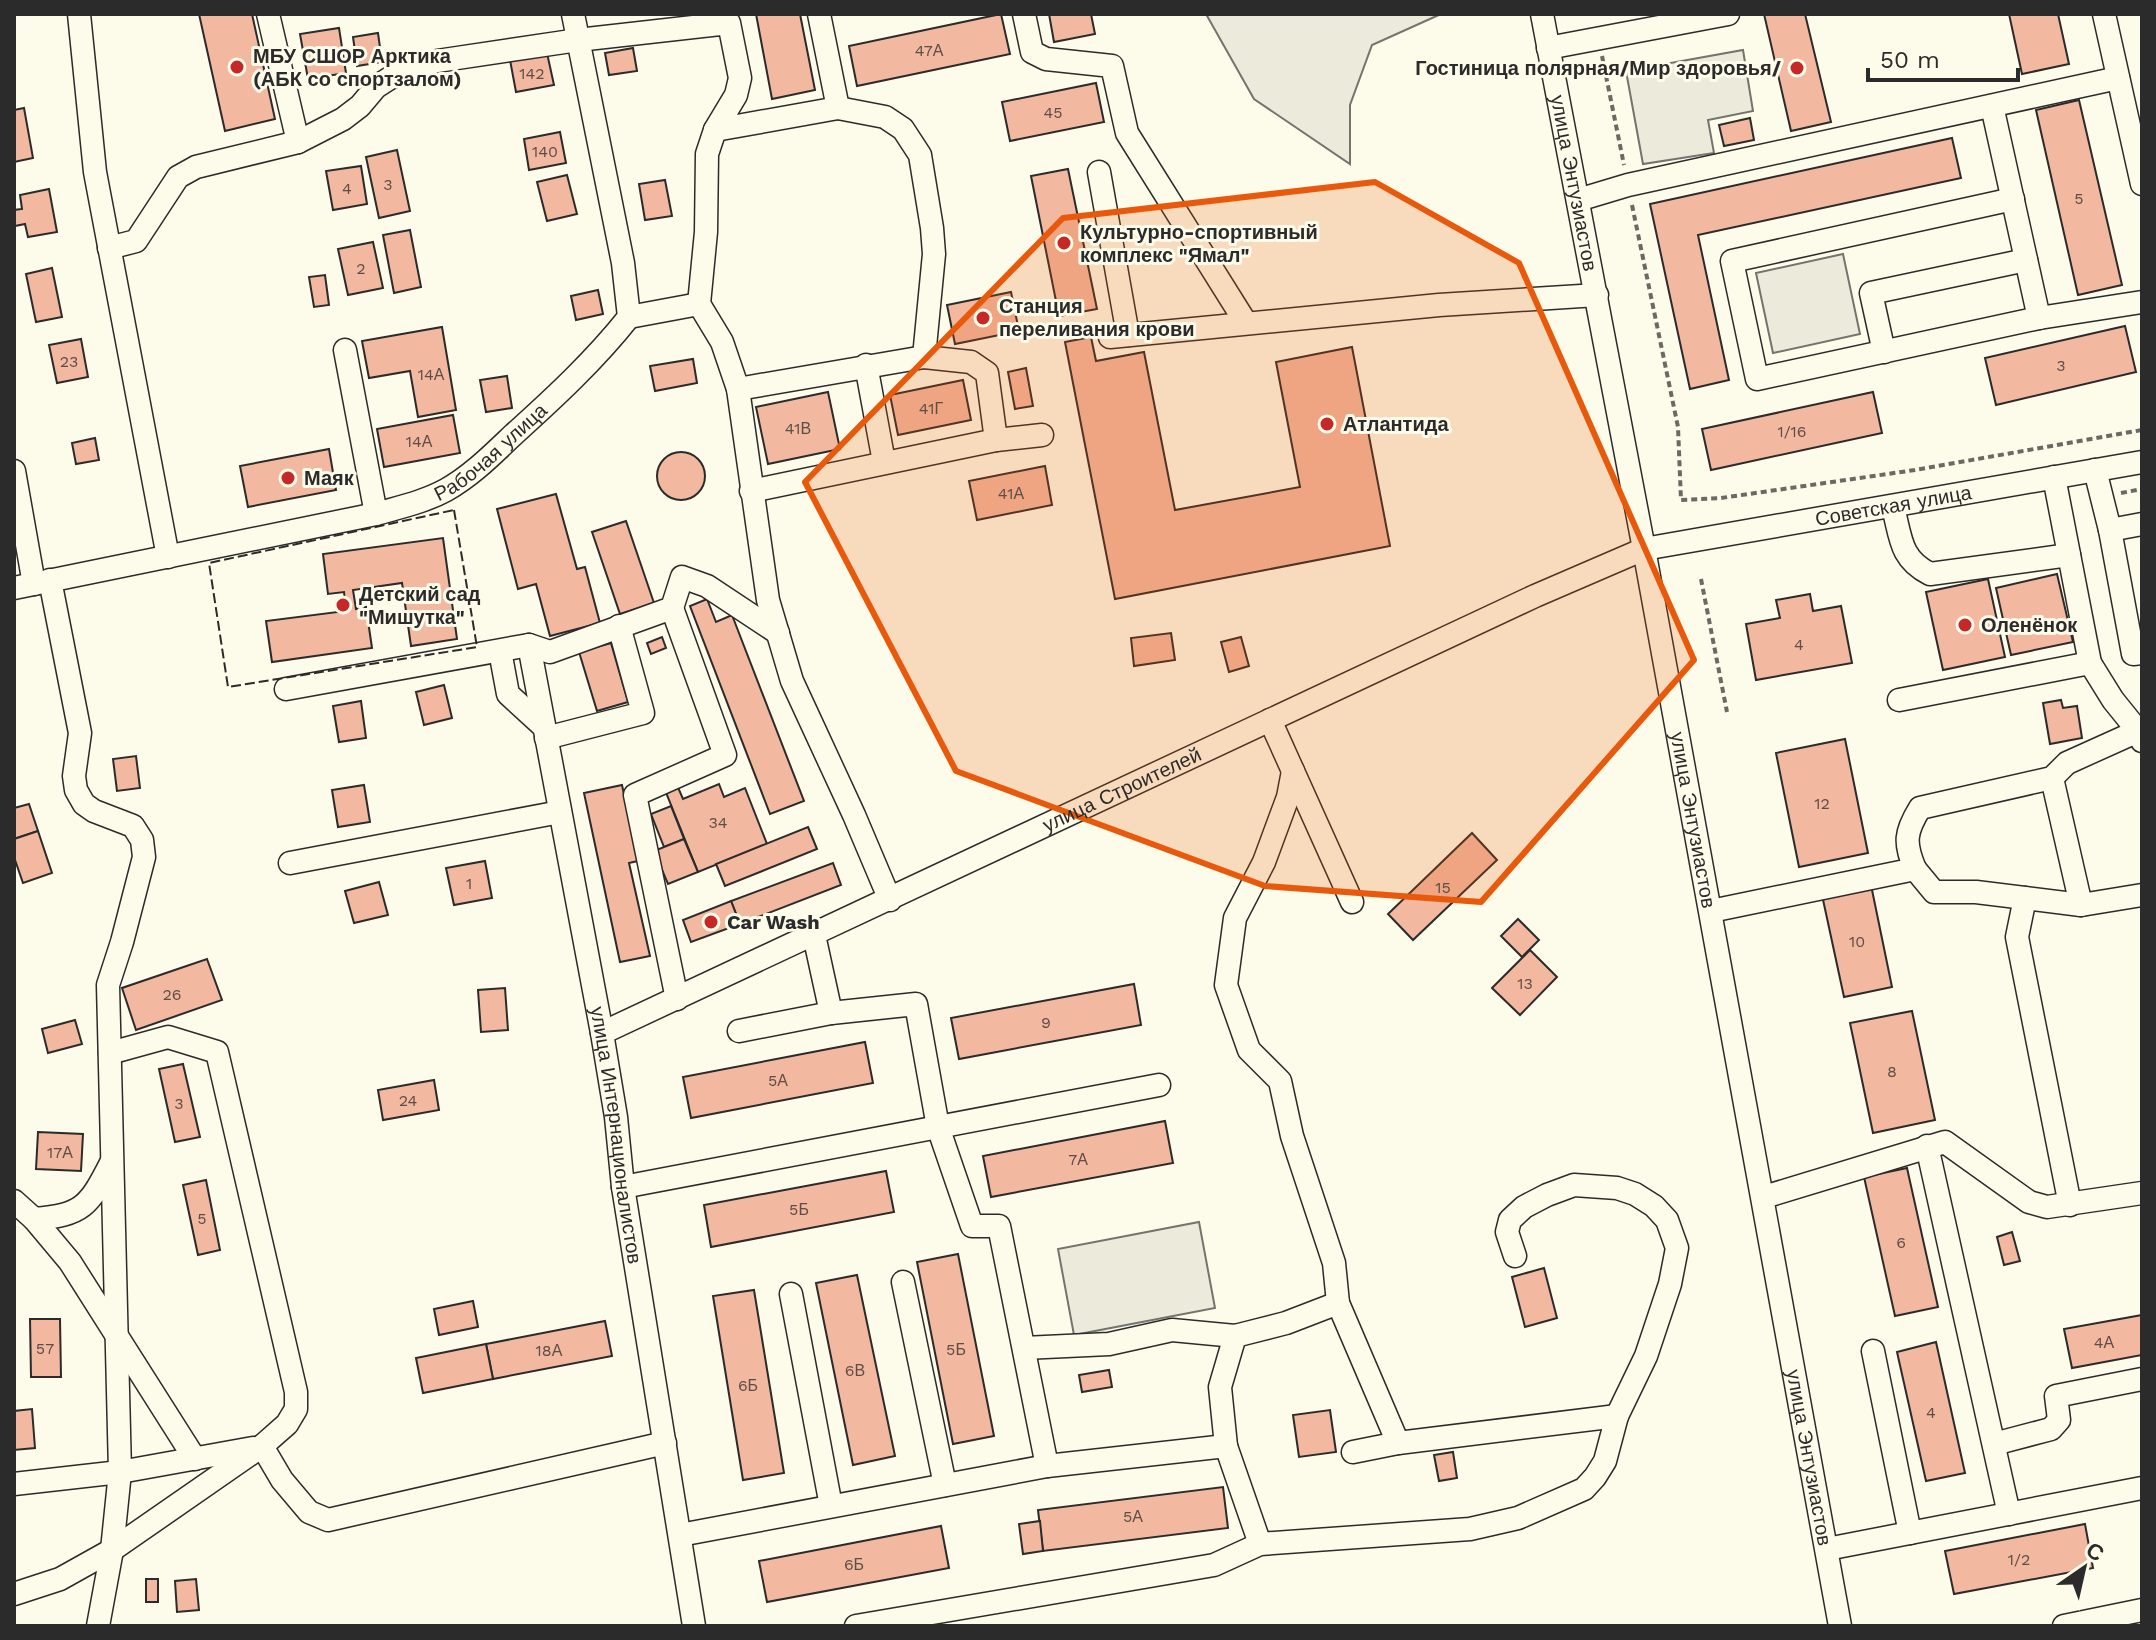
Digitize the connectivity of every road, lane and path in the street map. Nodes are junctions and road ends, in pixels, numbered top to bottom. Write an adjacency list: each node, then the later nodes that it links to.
1 (79, 14): 23 (street)
2 (268, 14): 16 (street)
3 (573, 14): 10 (street)
4 (819, 14): 14 (street)
5 (1024, 14): 30 (street)
6 (1542, 14): 11 (street, улица Энтузиастов)
7 (1728, 14): 9 (street)
8 (2104, 14): 12 (street)
9 (1598, 39): 11 (street); 20 (path)
10 (578, 40): 15 (street); 16 (street); 28 (street)
11 (1548, 48): 22 (street, улица Энтузиастов)
12 (2118, 78): 13 (street); 17 (street)
13 (1992, 106): 20 (street); 21 (street)
14 (838, 108): 15 (street); 33 (street)
15 (715, 130): 27 (street)
16 (298, 142): 23 (street)
17 (2138, 146): 19 (street)
18 (1099, 172): 30 (street)
19 (2142, 184)
20 (1628, 185): 22 (street); 36 (path)
21 (2013, 199): 24 (street); 32 (street)
22 (1578, 200): 25 (street, улица Энтузиастов)
23 (109, 248): 51 (street)
24 (2026, 260): 29 (street); 32 (street)
25 (1597, 295): 30 (street); 49 (street, улица Энтузиастов)
26 (2142, 302): 29 (street)
27 (699, 304): 28 (street); 35 (street)
28 (629, 317): 46 (street, Рабочая улица)
29 (2039, 318): 32 (street)
30 (1246, 323)
31 (345, 350): 46 (street)
32 (1884, 352)
33 (924, 357): 34 (street); 38 (street)
34 (866, 365): 35 (street); 39 (street)
35 (738, 389): 44 (street)
36 (2142, 430)
37 (1042, 435): 38 (street)
38 (996, 440): 39 (street)
39 (884, 462): 44 (street)
40 (2142, 462): 41 (street, Советская улица)
41 (2095, 470): 43 (street, Советская улица); 48 (street)
42 (14, 471): 53 (street)
43 (2054, 477): 45 (street, Советская улица); 50 (street)
44 (751, 491): 56 (street)
45 (1893, 507): 49 (street, Советская улица); 50 (street)
46 (376, 514): 51 (street, Рабочая улица)
47 (2142, 524): 48 (street)
48 (2110, 530): 59 (street)
49 (1644, 549): 64 (street, улица Строителей); 77 (street, улица Энтузиастов)
50 (2069, 555): 60 (street)
51 (168, 557): 53 (street, Рабочая улица)
52 (1701, 579): 63 (path)
53 (33, 584): 83 (street)
54 (672, 608): 55 (street); 56 (street); 79 (street)
55 (619, 626): 57 (street); 65 (street)
56 (778, 633): 74 (street)
57 (529, 645): 58 (street); 65 (street, улица Интернационалистов)
58 (500, 651): 61 (street); 65 (street)
59 (2142, 653)
60 (2090, 663): 62 (street); 66 (street)
61 (286, 689)
62 (1899, 700)
63 (1727, 712)
64 (1270, 720): 67 (street); 74 (street, улица Строителей)
65 (545, 733): 69 (street, улица Интернационалистов)
66 (2140, 736): 68 (street)
67 (1293, 771): 75 (street); 97 (street)
68 (2052, 778): 71 (street); 76 (street)
69 (560, 812): 70 (street); 82 (street, улица Интернационалистов)
70 (290, 863)
71 (1915, 869): 73 (street); 77 (street)
72 (2142, 895): 76 (street)
73 (2025, 898): 76 (street); 92 (street)
74 (890, 900): 78 (street, улица Строителей)
75 (1352, 902)
76 (2081, 905)
77 (1711, 911): 90 (street, улица Энтузиастов)
78 (814, 935): 79 (street, улица Строителей); 80 (street)
79 (677, 999): 82 (street, улица Строителей)
80 (831, 1013): 81 (street); 85 (street)
81 (739, 1031)
82 (602, 1033): 88 (street, улица Интернационалистов)
83 (110, 1053): 87 (street); 107 (street)
84 (1159, 1085): 85 (street)
85 (938, 1127): 88 (street); 100 (street)
86 (1927, 1146): 90 (street); 92 (street); 106 (street)
87 (114, 1158): 93 (street); 99 (street)
88 (623, 1187): 104 (street, улица Интернационалистов)
89 (2142, 1193): 92 (street)
90 (1764, 1197): 121 (street, улица Энтузиастов)
91 (14, 1201): 93 (street)
92 (2070, 1205)
93 (34, 1219): 99 (street)
94 (1515, 1256): 103 (street)
95 (903, 1282): 114 (street)
96 (791, 1294): 116 (street)
97 (1338, 1303): 98 (street); 105 (street)
98 (1235, 1336): 100 (street); 108 (street)
99 (118, 1339): 110 (street); 112 (street)
100 (1024, 1348): 111 (street)
101 (1873, 1351): 118 (street)
102 (2142, 1379): 106 (street)
103 (1617, 1416): 105 (street); 120 (street)
104 (665, 1443): 107 (street); 119 (street, улица Интернационалистов)
105 (1398, 1443): 109 (street)
106 (1994, 1444): 117 (street)
107 (262, 1446): 110 (street); 122 (street)
108 (1226, 1446): 111 (street); 120 (street)
109 (1353, 1452)
110 (195, 1459): 112 (street)
111 (1047, 1466): 114 (street)
112 (120, 1472): 113 (street); 122 (street)
113 (14, 1484)
114 (945, 1485): 116 (street)
115 (2142, 1488): 117 (street)
116 (831, 1506): 119 (street)
117 (2009, 1514): 118 (street)
118 (1910, 1533): 121 (street)
119 (680, 1535): 126 (street, улица Интернационалистов)
120 (1260, 1544): 127 (street)
121 (1827, 1549): 128 (street, улица Энтузиастов)
122 (112, 1550): 123 (street); 125 (street)
123 (14, 1594)
124 (2142, 1610): 129 (street)
125 (98, 1626)
126 (694, 1626)
127 (856, 1626)
128 (1840, 1626)
129 (2064, 1626)

